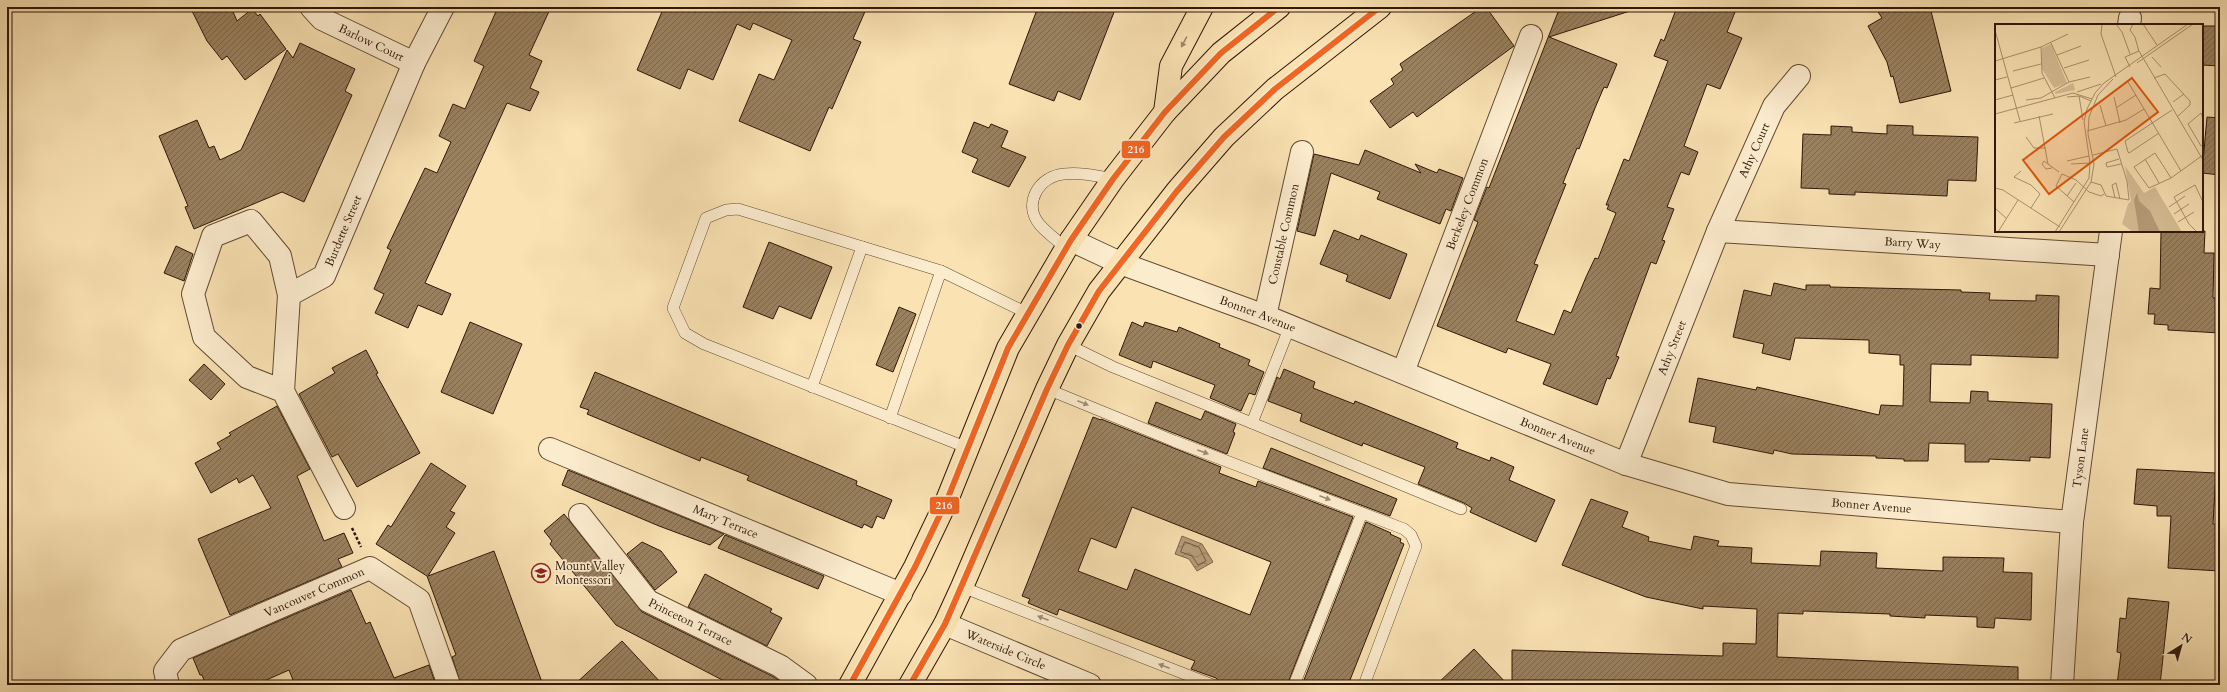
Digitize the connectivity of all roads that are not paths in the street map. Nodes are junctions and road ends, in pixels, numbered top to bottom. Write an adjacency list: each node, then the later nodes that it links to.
1 (311, 7): 7 (street, Barlow Court)
2 (443, 7): 7 (street, Burdette Street)
3 (1202, 7): 9 (main road, one-way to 9)
4 (1279, 7): 9 (main road)
5 (1380, 7): 17 (main road)
6 (1531, 36): 24 (street, Berkeley Common)
7 (414, 62): 19 (street, Burdette Street)
8 (1799, 76): 12 (street, Athy Court)
9 (1165, 112): 11 (main road)
10 (1302, 152): 21 (street, Constable Common)
11 (1113, 179): 14 (main road); 14 (lane)
12 (1718, 231): 16 (street, Barry Way); 32 (street, Athy Street)
13 (2110, 232): 16 (street, Tyson Lane)
14 (1069, 244): 17 (street, Bonner Avenue); 20 (main road)
15 (862, 247): 18 (lane); 25 (lane); 25 (lane)
16 (2108, 255): 37 (street, Tyson Lane)
17 (1120, 263): 21 (street, Bonner Avenue); 23 (main road)
18 (941, 271): 20 (lane); 28 (lane)
19 (289, 295): 27 (street); 27 (street)
20 (1027, 313): 30 (main road)
21 (1265, 316): 22 (street, Bonner Avenue)
22 (1290, 326): 24 (street, Bonner Avenue); 29 (lane)
23 (1068, 345): 26 (main road); 29 (lane)
24 (1403, 372): 32 (street, Bonner Avenue)
25 (812, 387): 28 (lane)
26 (1047, 389): 35 (lane, one-way to 35); 38 (main road)
27 (283, 391): 33 (street)
28 (890, 418): 30 (lane)
29 (1252, 423): 34 (lane)
30 (968, 448): 39 (main road)
31 (550, 449): 39 (street, Mary Terrace)
32 (1626, 464): 37 (street, Bonner Avenue)
33 (344, 508)
34 (1460, 509)
35 (1362, 513): 48 (lane); 49 (lane)
36 (580, 515): 43 (street, Princeton Terrace)
37 (2072, 522): 50 (street, Tyson Lane)
38 (962, 587): 40 (main road); 47 (lane, one-way to 38)
39 (901, 594): 44 (main road)
40 (945, 624): 45 (main road); 46 (street, Waterside Circle)
41 (168, 685): 42 (street, Vancouver Common)
42 (449, 685)
43 (806, 685)
44 (850, 685)
45 (910, 685)
46 (1090, 685)
47 (1213, 685)
48 (1294, 685)
49 (1364, 685)
50 (2062, 685)

